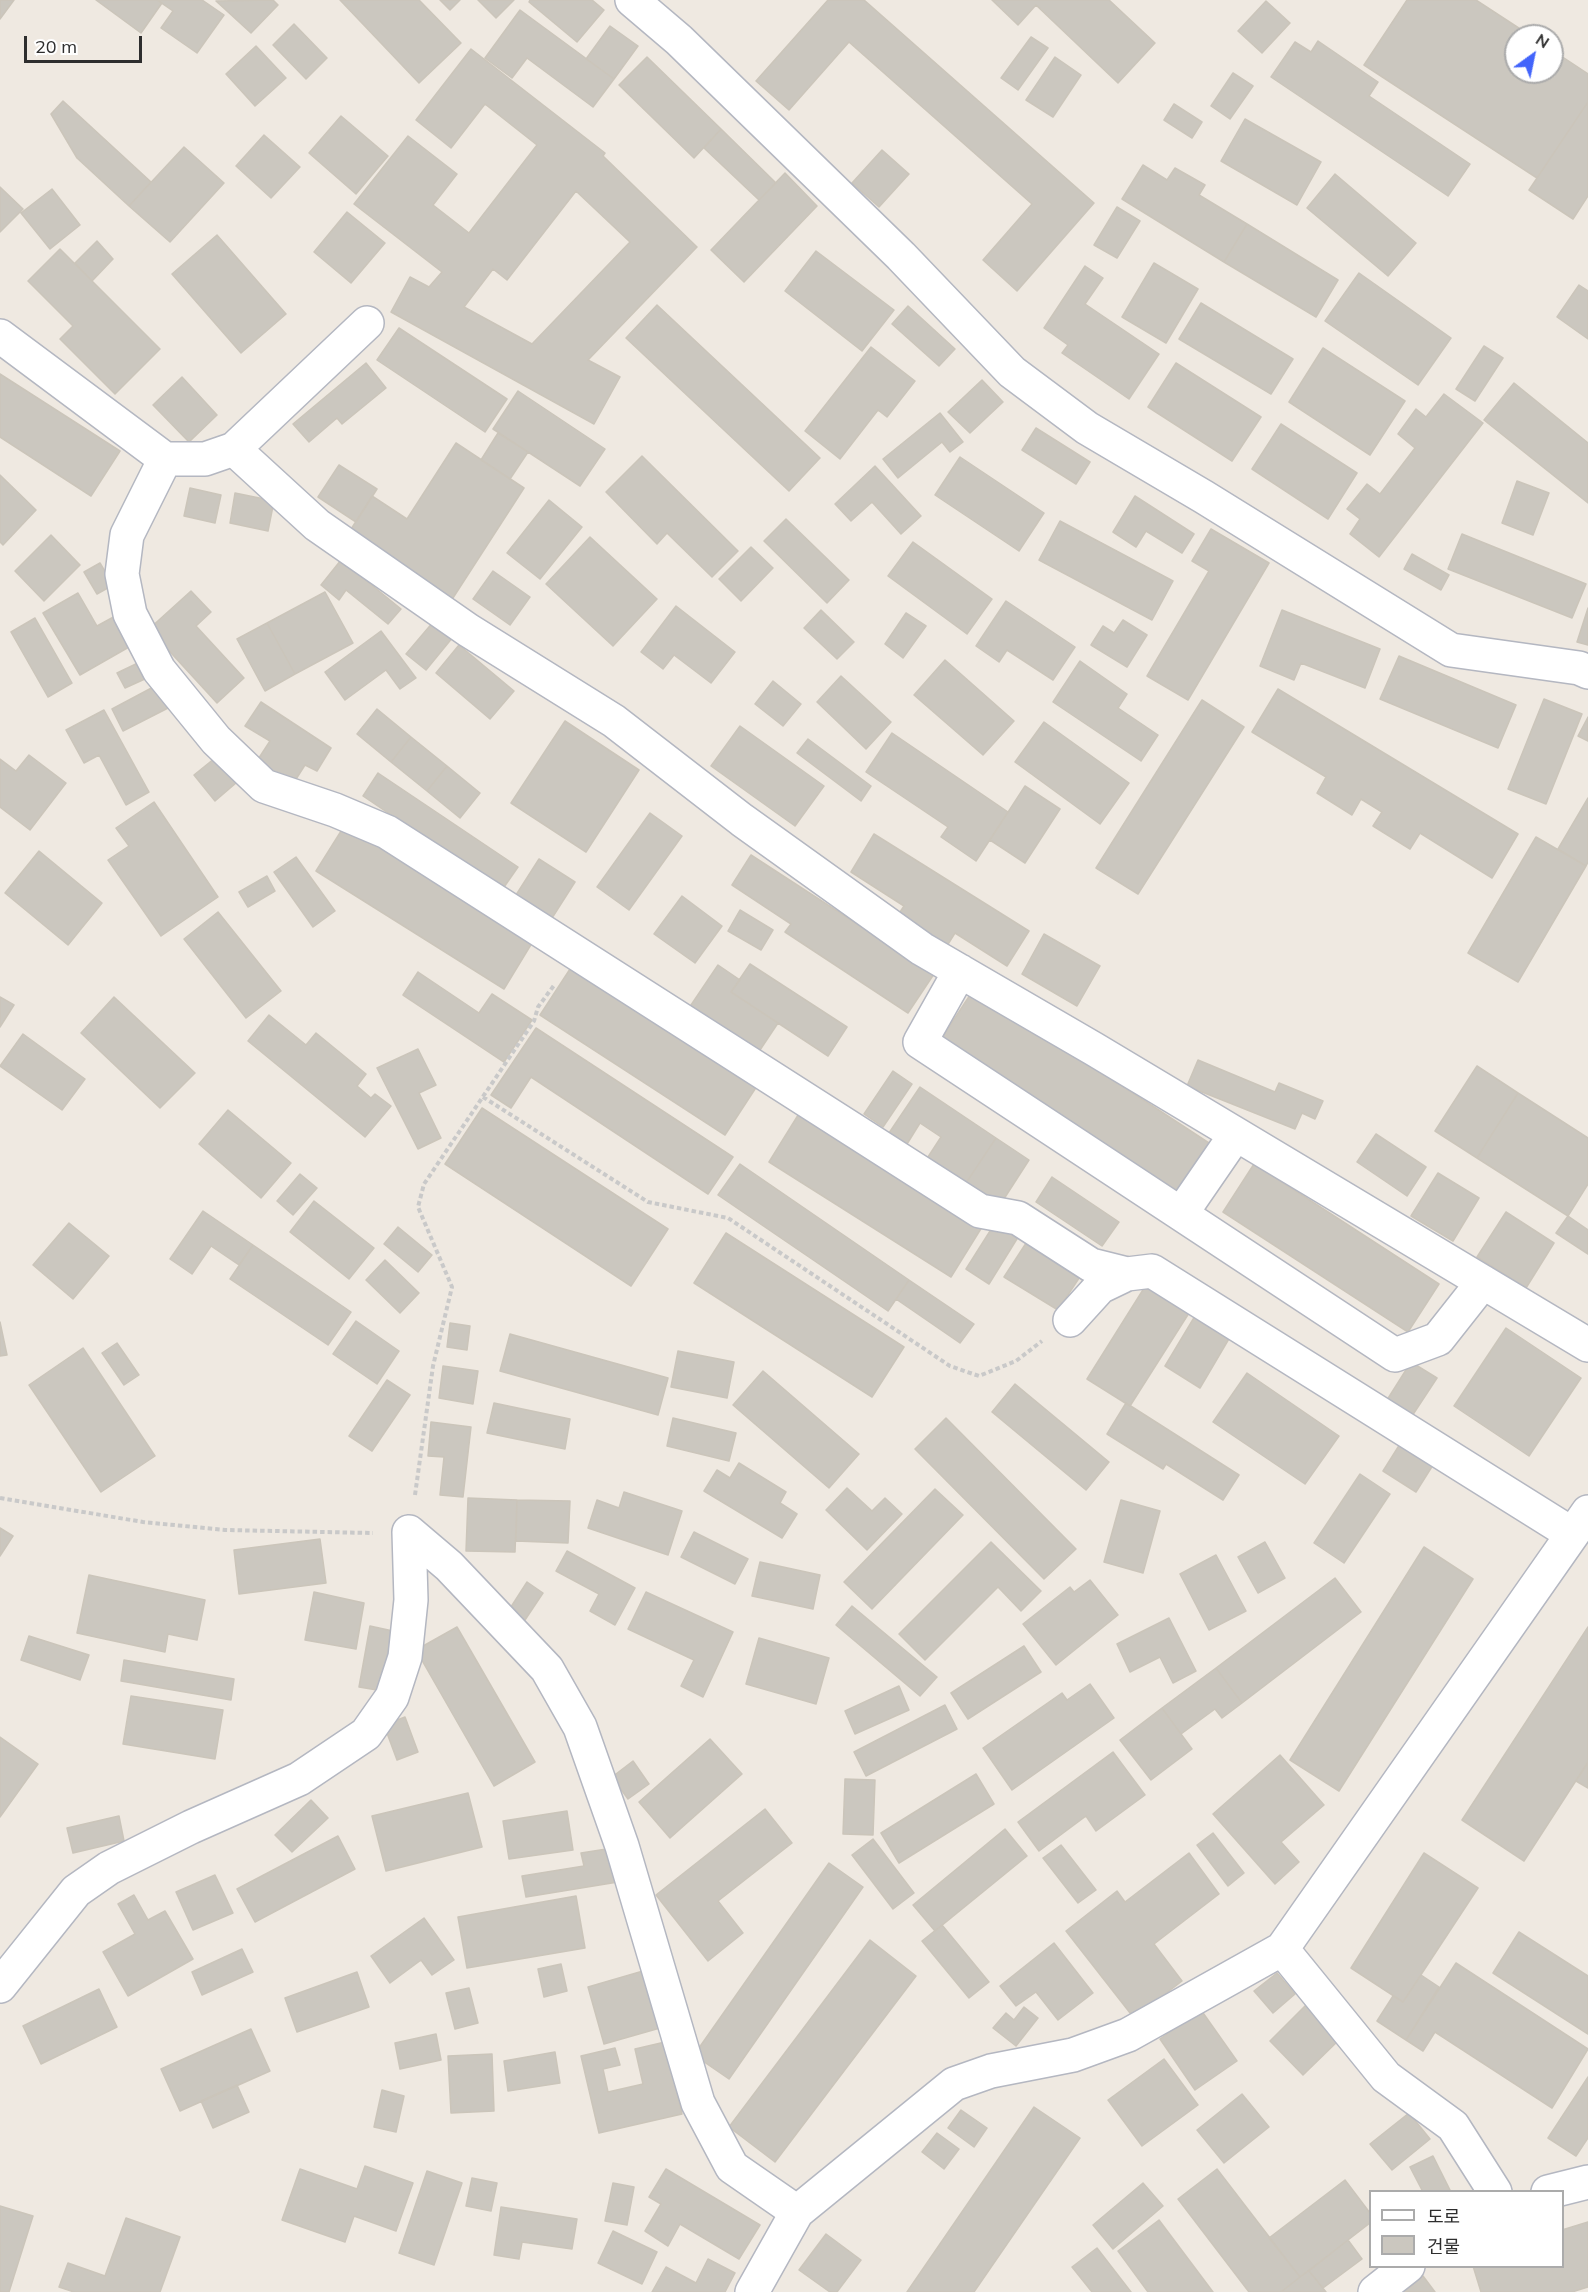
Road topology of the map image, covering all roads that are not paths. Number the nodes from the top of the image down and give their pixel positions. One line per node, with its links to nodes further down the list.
1 (632, 0): 6 (street)
2 (368, 323): 4 (street)
3 (0, 336): 5 (street)
4 (234, 449): 5 (street); 7 (street)
5 (165, 459): 10 (street)
6 (1588, 672)
7 (960, 971): 8 (street); 9 (street)
8 (1236, 1134): 9 (street); 11 (street)
9 (1181, 1214): 11 (street)
10 (1127, 1274): 12 (street); 14 (street)
11 (1483, 1282): 13 (street)
12 (1070, 1320)
13 (1588, 1345)
14 (1580, 1523): 15 (street)
15 (1281, 1949): 18 (street); 20 (street)
16 (0, 1986): 20 (street)
17 (1588, 2182): 19 (street)
18 (1494, 2190)
19 (1556, 2190)
20 (797, 2212): 22 (street)
21 (1405, 2268): 23 (street)
22 (752, 2292)
23 (1375, 2292)

